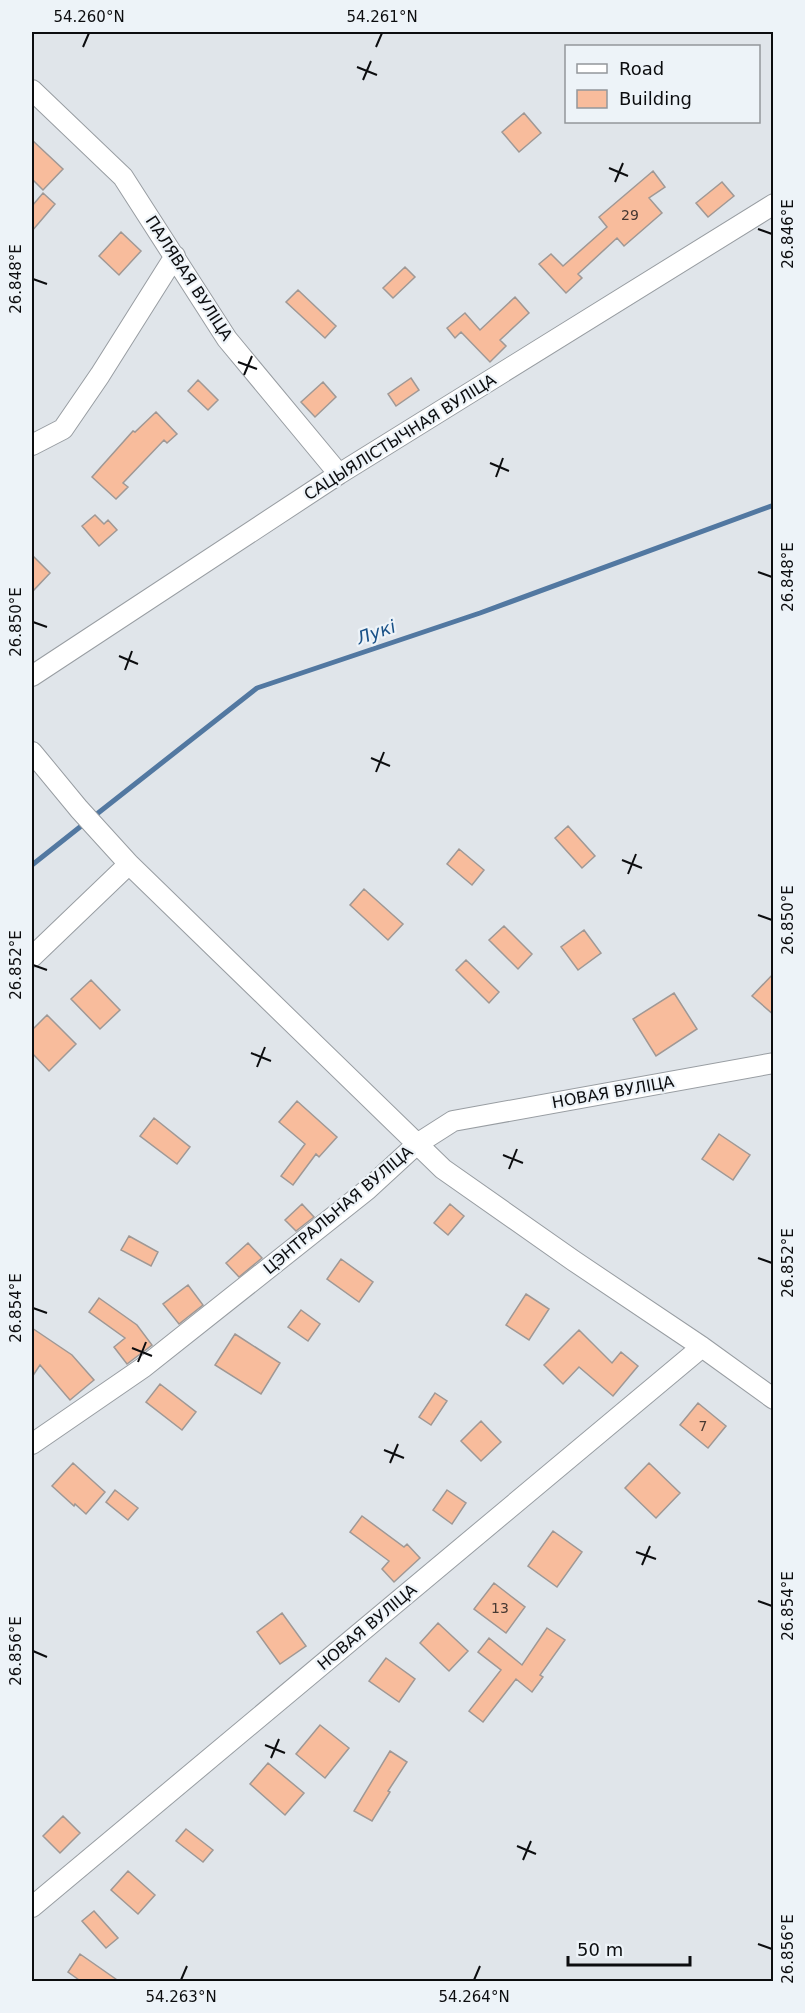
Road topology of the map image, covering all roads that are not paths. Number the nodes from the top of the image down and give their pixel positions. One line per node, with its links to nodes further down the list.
1 (32, 90): 3 (street, ПАЛЯВАЯ ВУЛІЦА)
2 (774, 204): 5 (street, САЦЫЯЛІСТЫЧНАЯ ВУЛІЦА)
3 (175, 256): 4 (street); 5 (street, ПАЛЯВАЯ ВУЛІЦА)
4 (32, 445)
5 (339, 474): 6 (street, САЦЫЯЛІСТЫЧНАЯ ВУЛІЦА)
6 (32, 676)
7 (32, 752): 8 (street, ЦЭНТРАЛЬНАЯ ВУЛІЦА)
8 (129, 864): 9 (street); 11 (street, ЦЭНТРАЛЬНАЯ ВУЛІЦА)
9 (32, 957)
10 (774, 1063): 11 (street, НОВАЯ ВУЛІЦА)
11 (417, 1144): 12 (street); 14 (street, ЦЭНТРАЛЬНАЯ ВУЛІЦА)
12 (702, 1347): 13 (street); 15 (street, НОВАЯ ВУЛІЦА)
13 (774, 1399)
14 (32, 1444)
15 (32, 1907)

